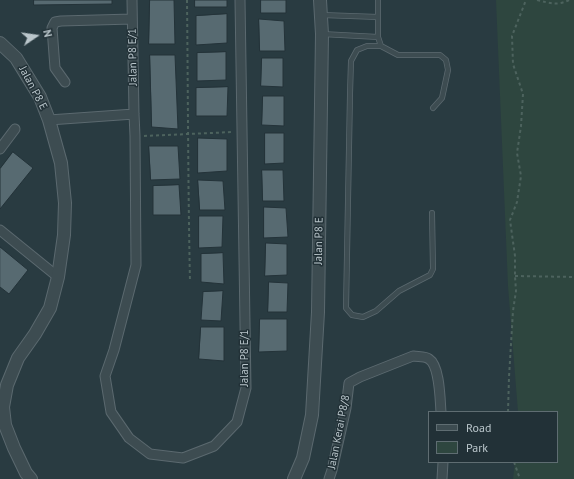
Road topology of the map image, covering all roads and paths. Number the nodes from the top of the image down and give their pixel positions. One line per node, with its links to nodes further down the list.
1 (132, 0): 11 (street, Jalan P8 E/1)
2 (187, 0): 22 (path)
3 (240, 0): 21 (street, Jalan P8 E/1)
4 (320, 0): 9 (street, Jalan P8 E)
5 (378, 0): 10 (lane)
6 (526, 0): 27 (path)
7 (537, 0): 8 (path)
8 (570, 0)
9 (321, 15): 10 (lane); 12 (street, Jalan P8 E)
10 (378, 17): 13 (lane)
11 (132, 19): 16 (street); 18 (street, Jalan P8 E/1)
12 (322, 34): 13 (lane); 36 (street, Jalan P8 E)
13 (378, 37): 15 (lane)
14 (0, 43): 19 (street, Jalan P8 E)
15 (380, 46): 17 (lane); 25 (lane)
16 (64, 82)
17 (433, 108)
18 (134, 114): 19 (street); 23 (street, Jalan P8 E/1)
19 (49, 120): 28 (street, Jalan P8 E)
20 (15, 129): 24 (street)
21 (242, 131): 22 (path); 23 (street, Jalan P8 E/1)
22 (188, 134): 23 (path); 30 (path)
23 (135, 136)
24 (0, 149)
25 (432, 213)
26 (0, 230): 28 (street)
27 (515, 276): 29 (path); 32 (path)
28 (58, 277): 35 (street, Jalan P8 E)
29 (574, 277)
30 (190, 282)
31 (441, 411): 37 (street, Jalan Kerai P8/8)
32 (508, 411)
33 (443, 463): 38 (street)
34 (514, 463): 39 (path)
35 (31, 479)
36 (294, 479)
37 (329, 479)
38 (442, 479)
39 (520, 479)

